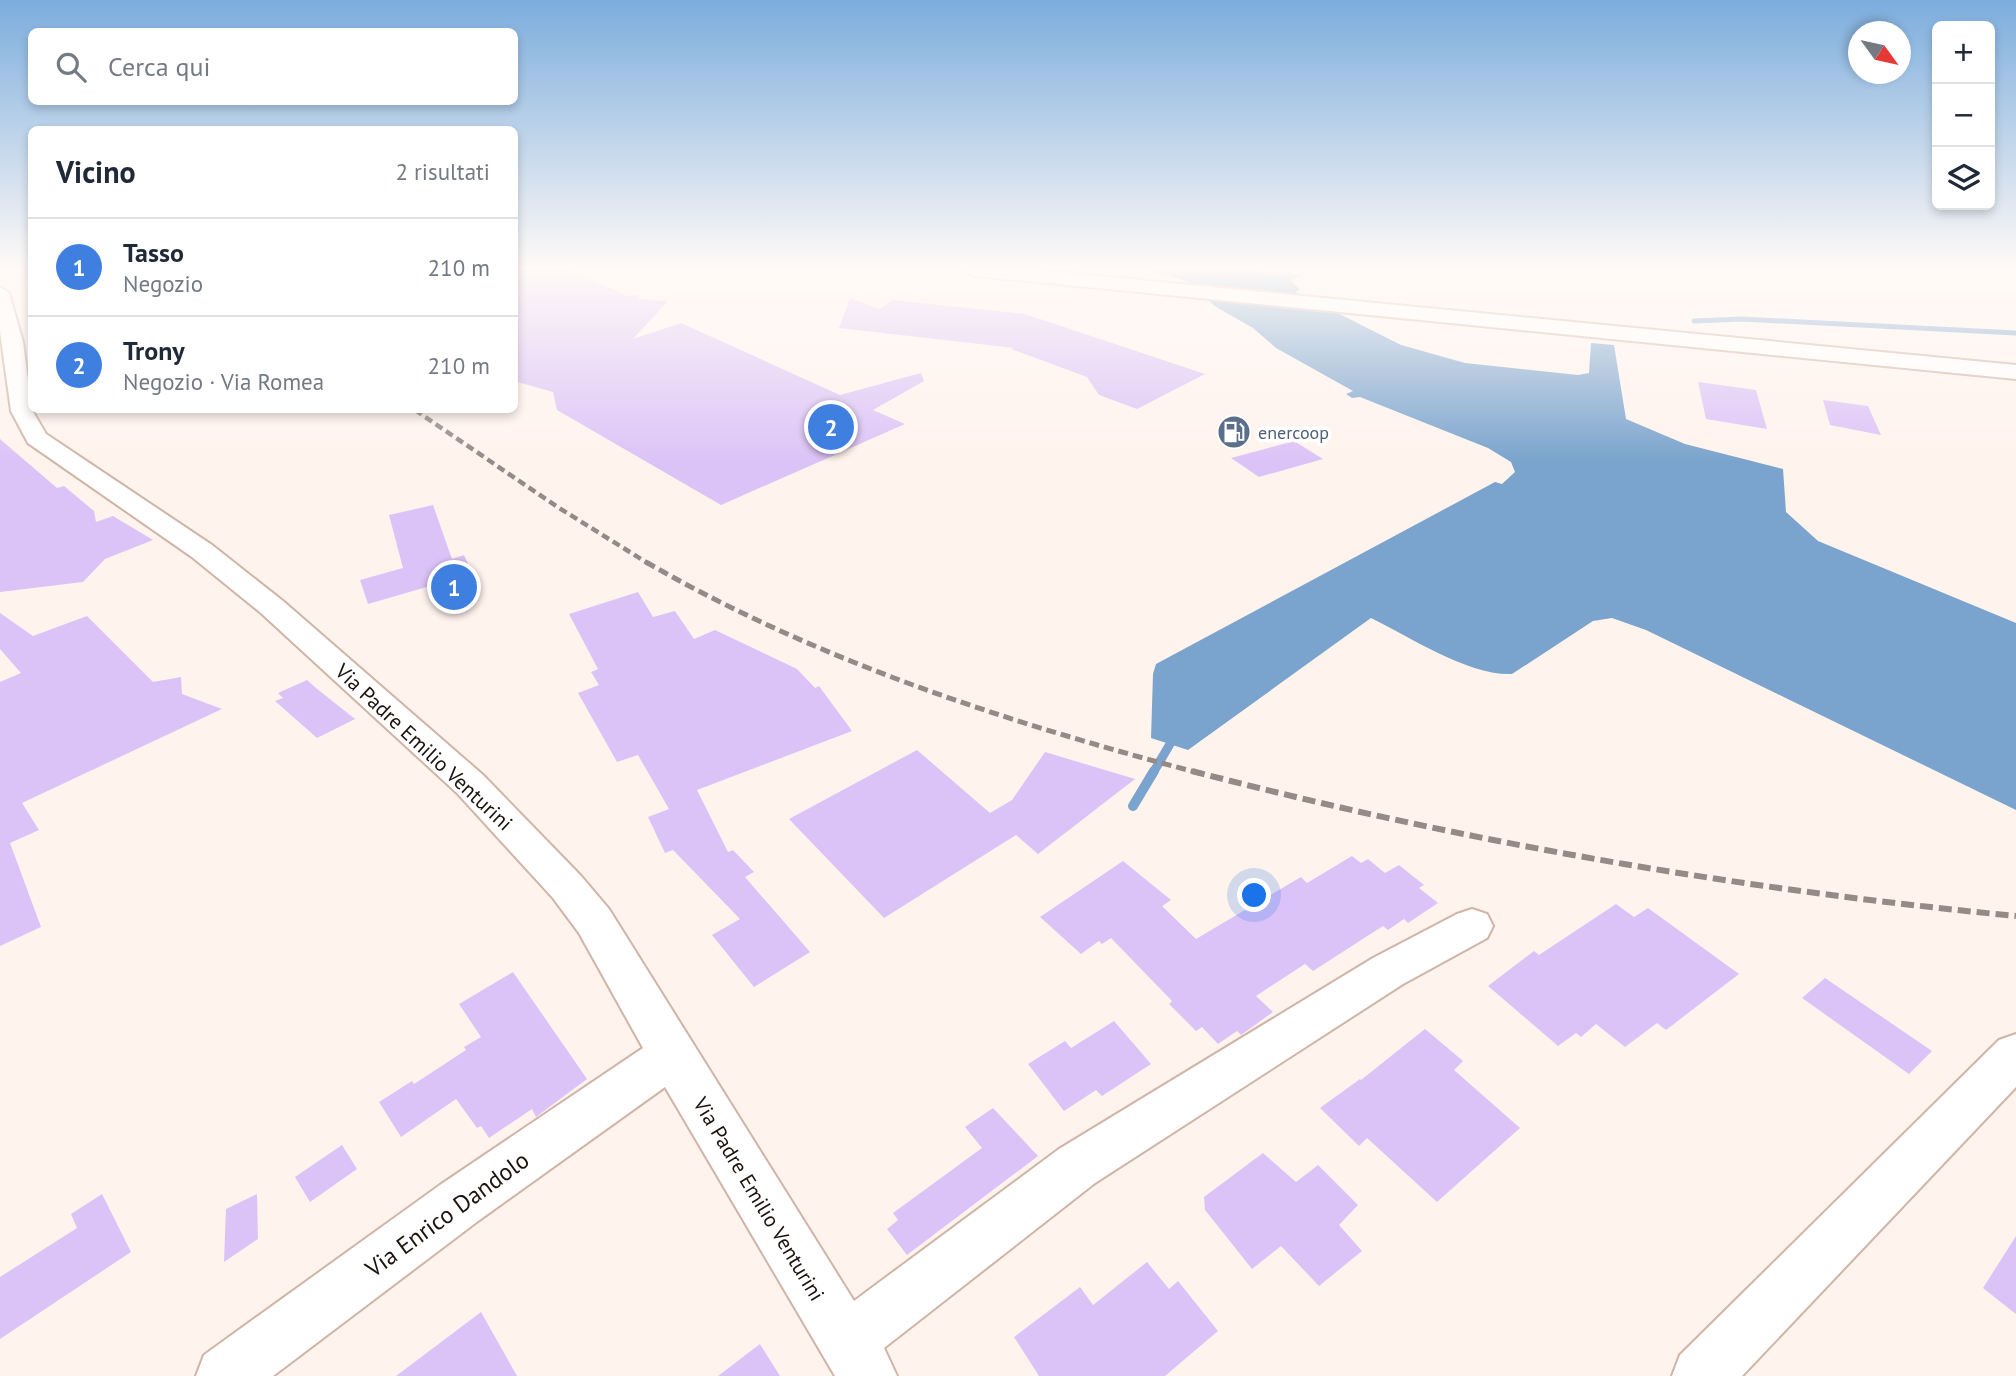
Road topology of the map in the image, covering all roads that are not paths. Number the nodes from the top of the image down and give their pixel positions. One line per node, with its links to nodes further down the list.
1 (1632, 334): 3 (main road)
2 (6, 343): 4 (street, Via Padre Emilio Venturini)
3 (2016, 372)
4 (10, 397): 6 (street, Via Padre Emilio Venturini)
5 (1472, 926): 8 (street)
6 (671, 1055): 8 (street, Via Padre Emilio Venturini); 9 (street, Via Enrico Dandolo)
7 (2016, 1055): 10 (street)
8 (857, 1359)
9 (225, 1376)
10 (1701, 1376)

